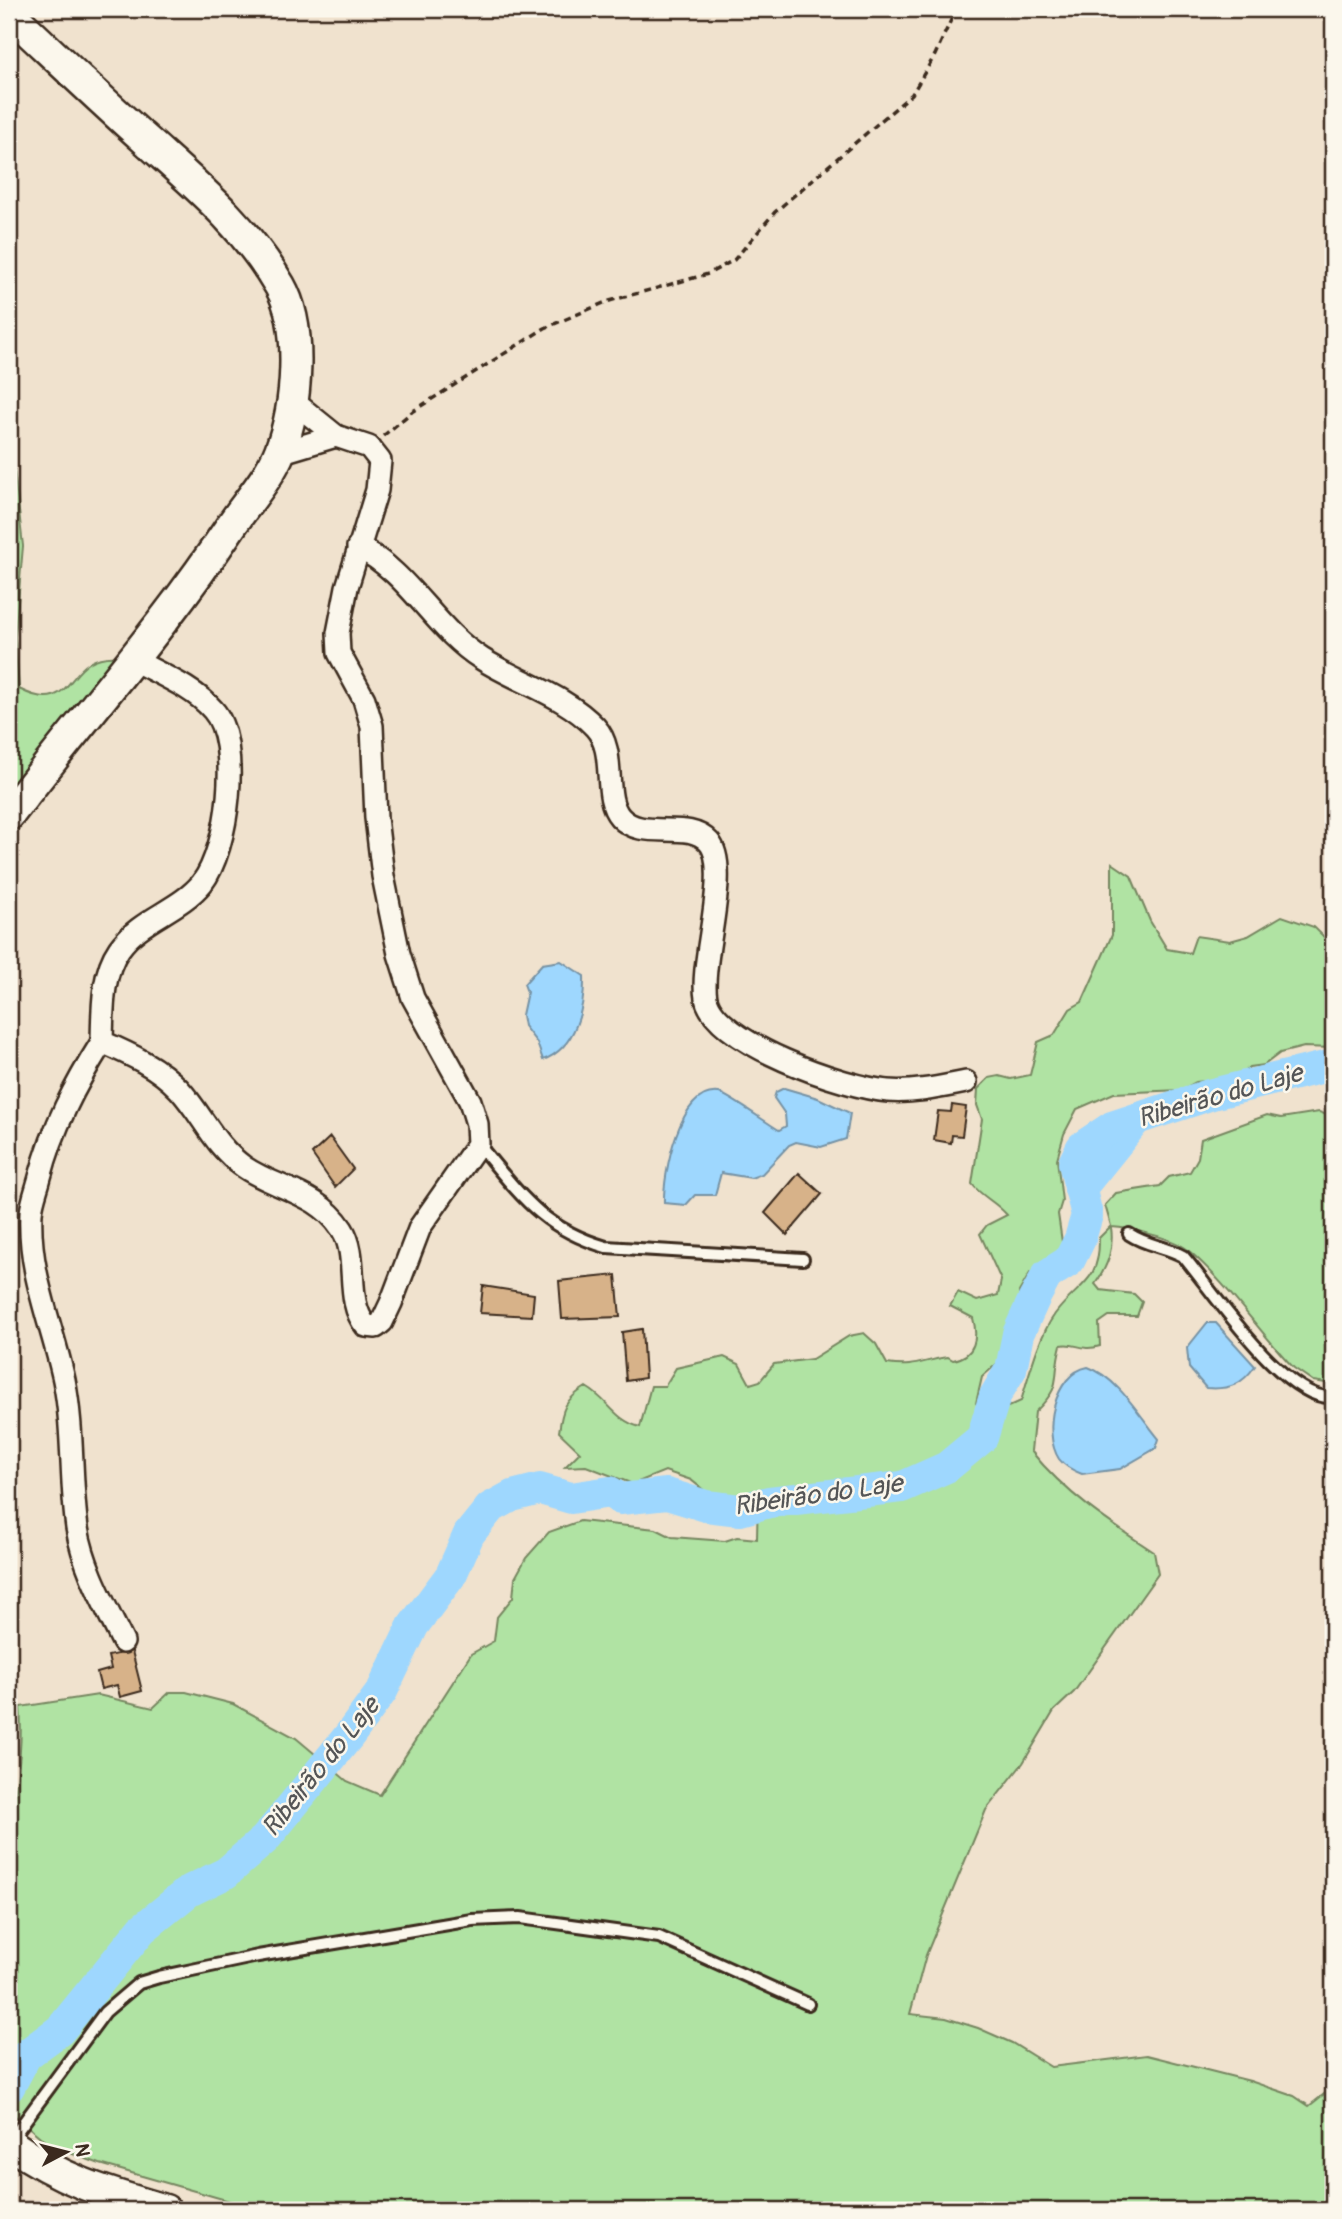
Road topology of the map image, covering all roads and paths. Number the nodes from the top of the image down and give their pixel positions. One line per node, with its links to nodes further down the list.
1 (956, 9): 5 (path)
2 (9, 13): 3 (main road)
3 (294, 402): 4 (street); 6 (main road)
4 (336, 436): 5 (street); 6 (street)
5 (369, 447): 7 (street)
6 (279, 453): 8 (main road)
7 (358, 547): 11 (street); 12 (street)
8 (132, 659): 9 (main road); 10 (street)
9 (9, 815)
10 (102, 1042): 12 (street); 16 (street)
11 (966, 1082)
12 (478, 1144): 14 (lane)
13 (1129, 1234): 15 (lane)
14 (803, 1259)
15 (1333, 1396)
16 (123, 1642)
17 (808, 2004): 18 (lane)
18 (9, 2143): 19 (main road)
19 (165, 2210)

